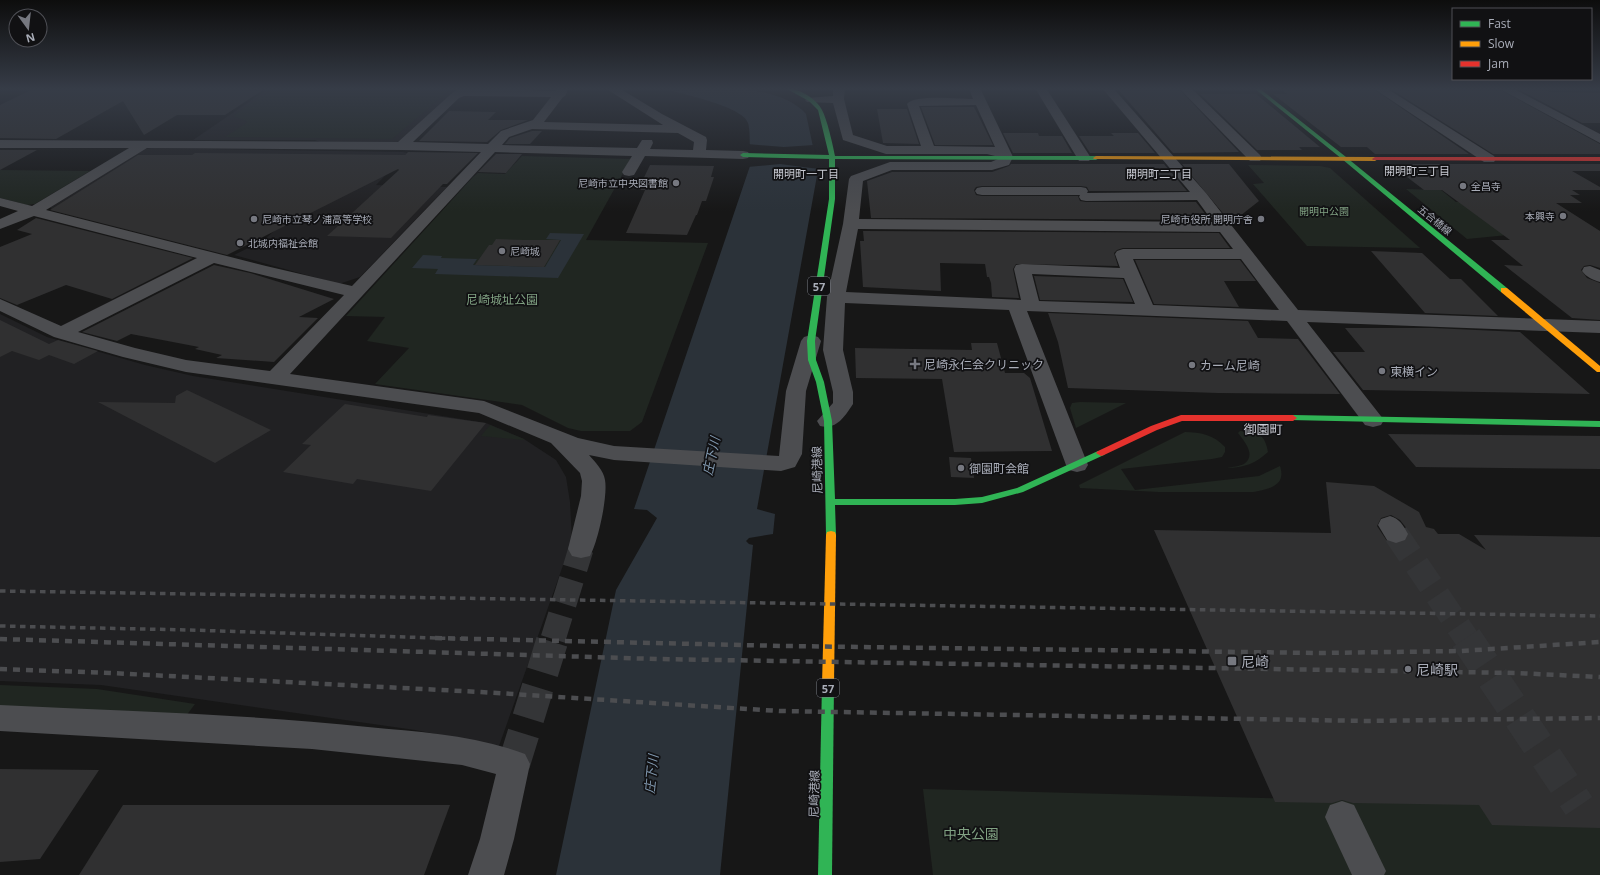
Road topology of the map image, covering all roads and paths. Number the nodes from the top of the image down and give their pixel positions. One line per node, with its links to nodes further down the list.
1 (656, 128): 24 (street)
2 (420, 129): 20 (street)
3 (521, 129): 21 (street)
4 (579, 129): 23 (street)
5 (676, 129): 6 (street)
6 (680, 129): 25 (street)
7 (825, 129): 28 (street, 尼崎港線 / 57)
8 (845, 129): 22 (street)
9 (922, 129): 22 (street)
10 (992, 129): 27 (street)
11 (1066, 129): 29 (street)
12 (1142, 129): 30 (street)
13 (1225, 129): 31 (street)
14 (1307, 129): 32 (street, 五合橋線)
15 (1442, 129): 33 (street)
16 (1582, 129): 17 (street)
17 (1600, 138)
18 (0, 144): 19 (street)
19 (145, 144): 20 (street); 40 (street)
20 (402, 146): 21 (street)
21 (491, 149): 23 (street); 48 (street)
22 (929, 150): 27 (street)
23 (563, 151): 24 (street)
24 (640, 153): 25 (street); 36 (street)
25 (699, 154): 26 (street)
26 (744, 155): 28 (street)
27 (1005, 156): 28 (street); 29 (street); 35 (street)
28 (832, 158): 57 (street, 尼崎港線 / 57)
29 (1084, 158): 30 (street)
30 (1167, 158): 31 (street); 38 (street)
31 (1255, 158): 32 (street)
32 (1344, 158): 33 (street); 54 (street, 五合橋線)
33 (1489, 159): 34 (street)
34 (1600, 159)
35 (972, 166): 37 (street); 43 (street)
36 (629, 172)
37 (982, 191): 38 (street); 41 (street)
38 (1200, 196): 44 (street)
39 (0, 202): 40 (street)
40 (35, 210): 42 (street); 46 (street)
41 (991, 214): 43 (street); 44 (street)
42 (0, 224)
43 (851, 224): 49 (street)
44 (1225, 227): 45 (street)
45 (1247, 254): 47 (street); 53 (street)
46 (213, 257): 48 (street); 56 (street)
47 (1131, 273): 51 (street); 52 (street)
48 (355, 292): 59 (street)
49 (836, 297): 51 (street); 61 (street)
50 (0, 304): 56 (street)
51 (1024, 306): 52 (street); 64 (street)
52 (1146, 310): 53 (street)
53 (1293, 315): 54 (street); 60 (street)
54 (1546, 325): 55 (street); 58 (street, 五合橋線)
55 (1600, 327)
56 (61, 333): 59 (street)
57 (811, 341): 61 (street, 尼崎港線 / 57); 63 (street)
58 (1600, 370)
59 (274, 379): 63 (street)
60 (1374, 420): 62 (street); 64 (street)
61 (828, 421): 65 (street, 尼崎港線 / 57)
62 (1600, 424)
63 (541, 430): 66 (street)
64 (1076, 465): 65 (street)
65 (830, 502): 69 (street, 尼崎港線 / 57)
66 (581, 549)
67 (0, 718): 68 (street)
68 (486, 875)
69 (825, 875)

